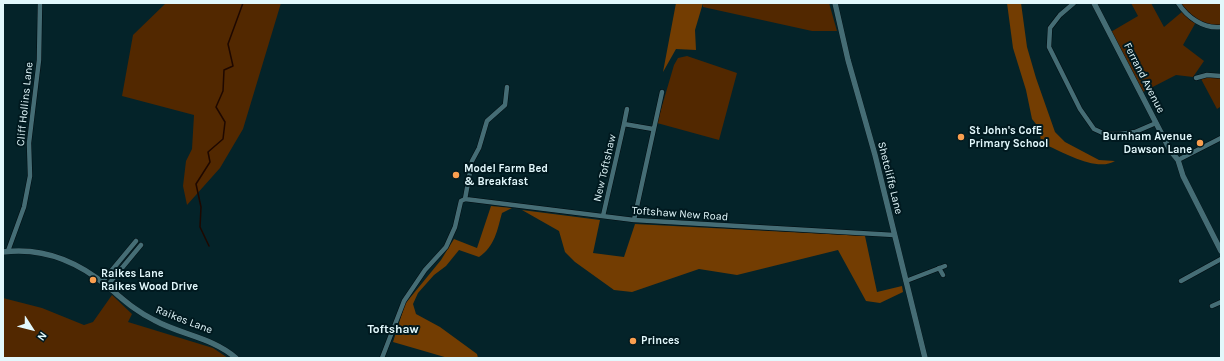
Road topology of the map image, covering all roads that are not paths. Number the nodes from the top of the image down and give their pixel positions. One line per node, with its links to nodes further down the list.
1 (40, 3): 25 (street, Cliff Hollins Lane)
2 (835, 3): 20 (street, Shetcliffe Lane)
3 (1074, 3): 12 (street)
4 (1094, 3): 12 (street, Ferrand Avenue)
5 (1178, 3): 6 (street)
6 (1221, 27)
7 (1221, 76): 8 (street)
8 (1196, 78)
9 (507, 87): 17 (street)
10 (662, 92): 14 (street)
11 (627, 109): 13 (street, New Toftshaw)
12 (1156, 123): 16 (street, Ferrand Avenue)
13 (624, 124): 14 (street, New Toftshaw); 18 (street, New Toftshaw)
14 (653, 130): 19 (street)
15 (1221, 138): 16 (street)
16 (1178, 160): 22 (street, Ferrand Avenue)
17 (465, 199): 18 (street, Toftshaw New Road); 35 (street)
18 (603, 216): 19 (street, Toftshaw New Road)
19 (634, 220): 20 (street, Toftshaw New Road)
20 (894, 235): 28 (street, Shetcliffe Lane)
21 (136, 241): 30 (street)
22 (1219, 242): 24 (street, Ferrand Avenue)
23 (141, 245): 31 (street)
24 (1221, 251)
25 (5, 252): 30 (street, Raikes Lane)
26 (1221, 259): 29 (street)
27 (943, 275): 28 (street)
28 (906, 281): 36 (street, Shetcliffe Lane)
29 (1181, 281)
30 (102, 282): 31 (street, Raikes Lane)
31 (107, 286): 34 (street, Raikes Lane)
32 (1221, 302): 33 (street)
33 (1212, 306)
34 (236, 358)
35 (382, 358)
36 (925, 358)

